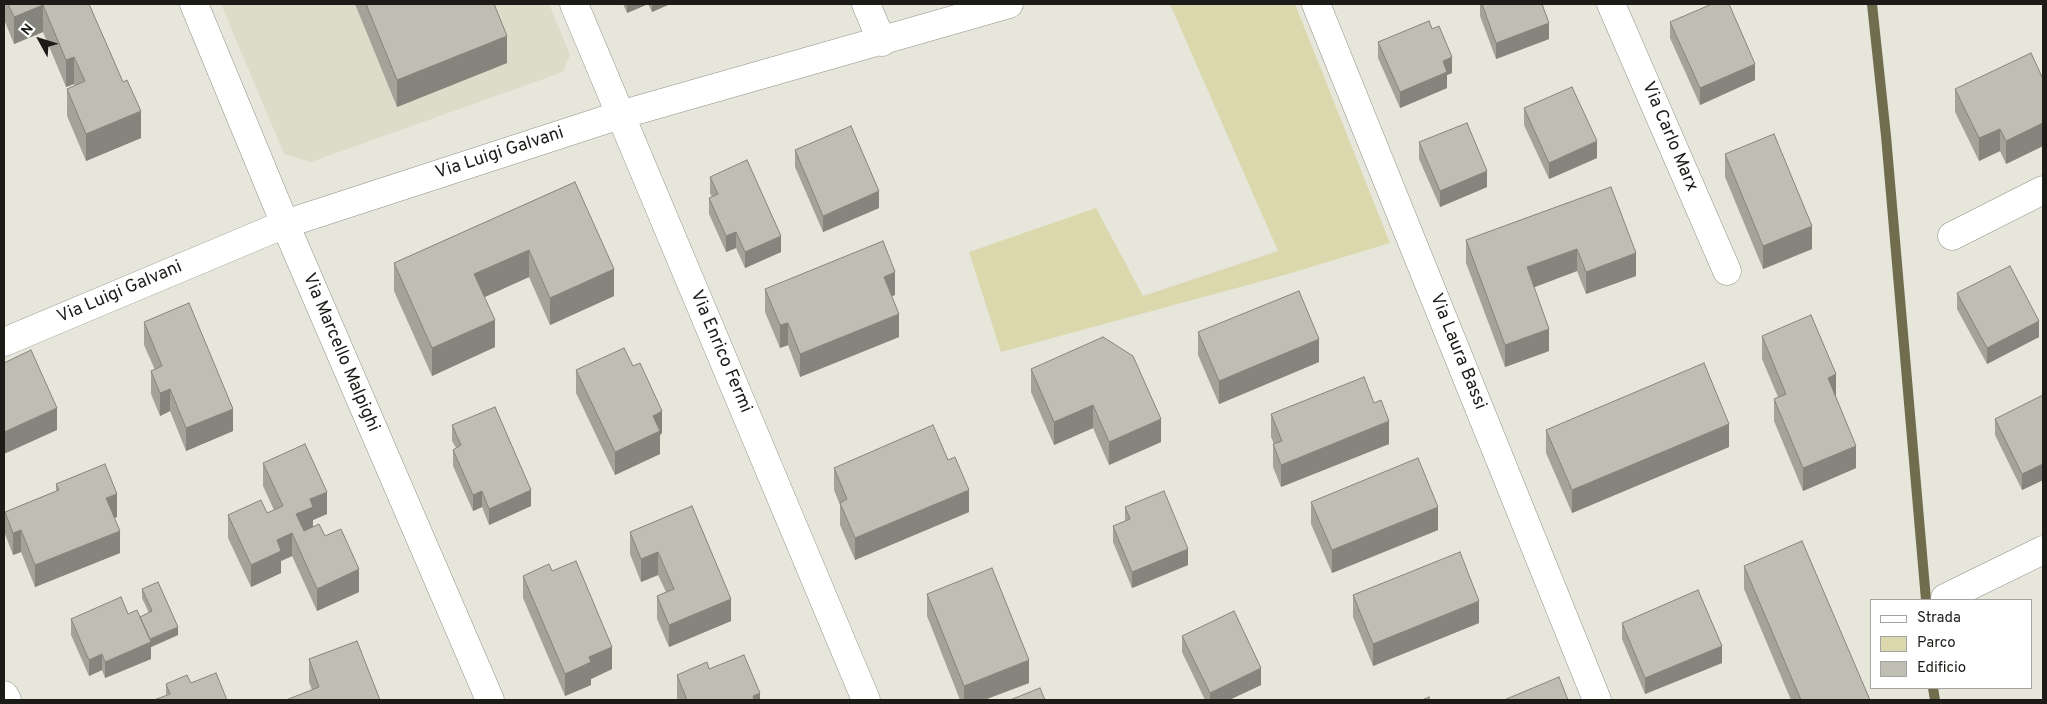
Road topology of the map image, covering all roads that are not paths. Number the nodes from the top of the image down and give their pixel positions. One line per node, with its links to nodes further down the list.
1 (194, 4): 10 (street, Via Marcello Malpighi)
2 (574, 4): 8 (street, Via Enrico Fermi)
3 (866, 4): 7 (street)
4 (1009, 4): 7 (street, Via Luigi Galvani)
5 (1316, 4): 20 (street, Via Laura Bassi)
6 (1611, 4): 12 (street, Via Carlo Marx)
7 (882, 42): 8 (street, Via Luigi Galvani)
8 (620, 115): 10 (street, Via Luigi Galvani); 19 (street, Via Enrico Fermi)
9 (2043, 190): 11 (street)
10 (285, 224): 13 (street, Via Luigi Galvani); 18 (street, Via Marcello Malpighi)
11 (1952, 236)
12 (1727, 270)
13 (4, 342)
14 (2043, 550): 15 (street)
15 (1946, 598)
16 (4, 695): 17 (street)
17 (7, 700)
18 (490, 700)
19 (866, 700)
20 (1597, 700)

